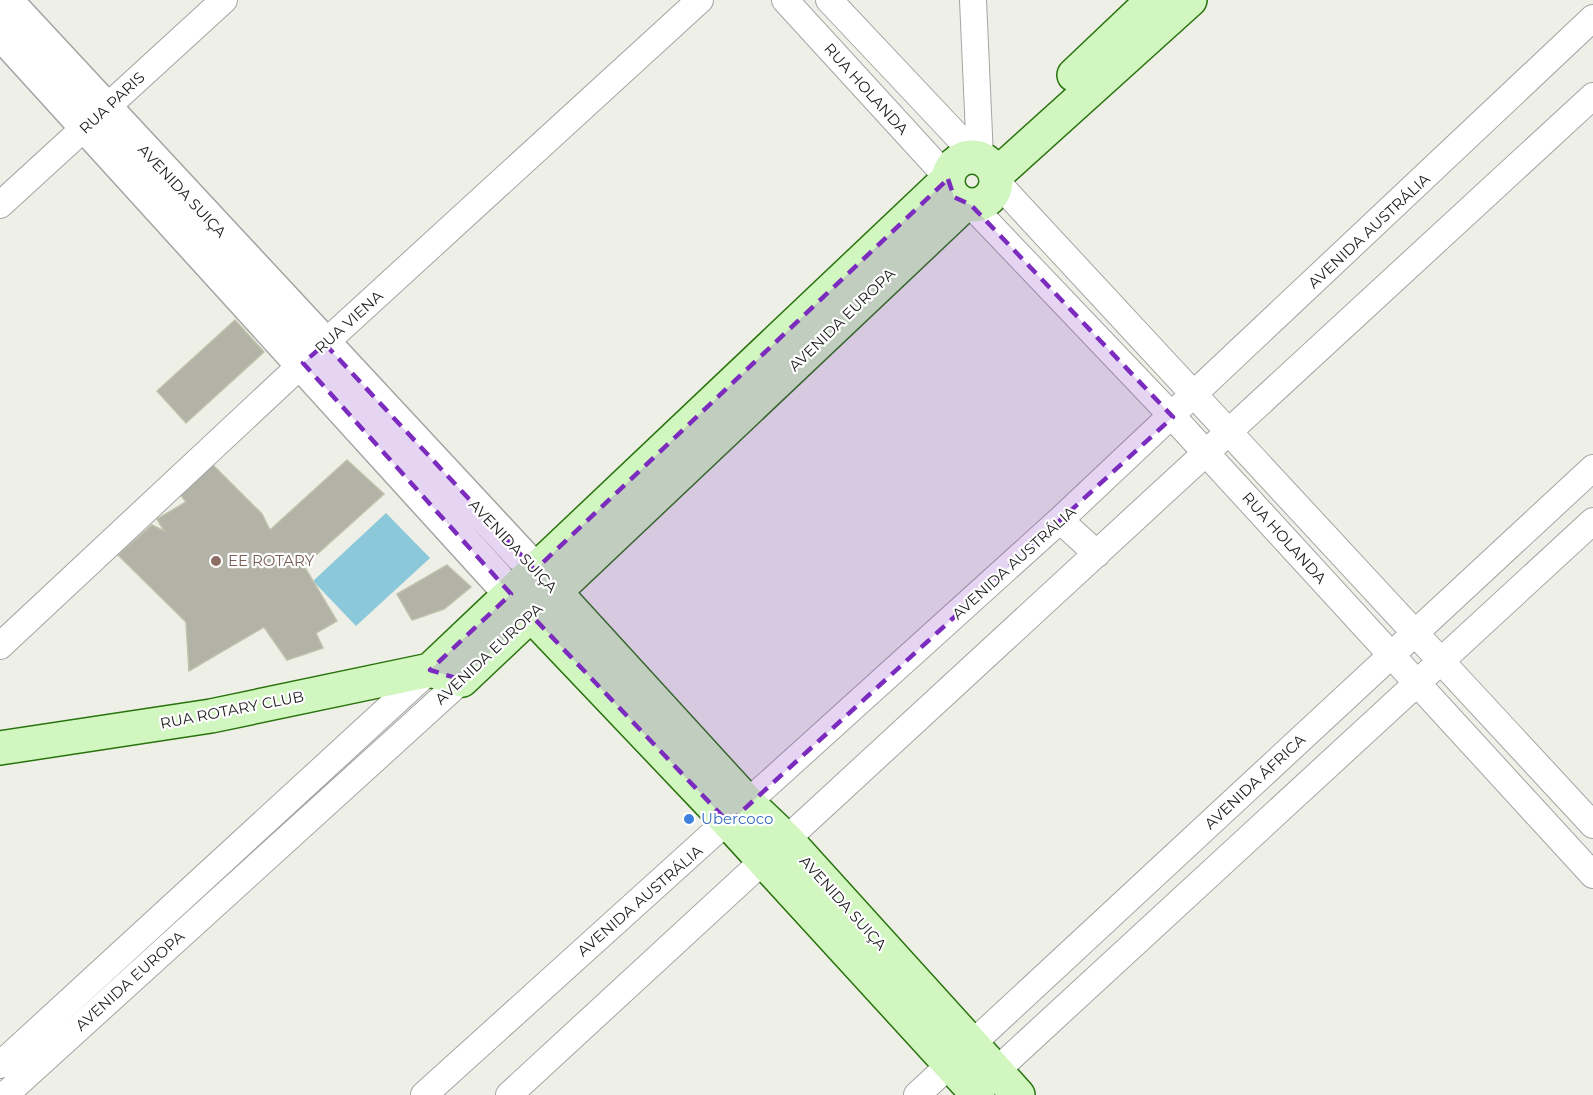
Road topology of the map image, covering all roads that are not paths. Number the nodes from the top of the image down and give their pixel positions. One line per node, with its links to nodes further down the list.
1 (5, 0): 12 (street, AVENIDA SUIÇA)
2 (224, 0): 12 (street, RUA PARIS)
3 (700, 0): 16 (street, RUA VIENA)
4 (785, 0): 14 (street, RUA HOLANDA)
5 (829, 0): 13 (street, RUA HOLANDA)
6 (973, 0): 13 (street)
7 (1153, 0): 13 (main road)
8 (1190, 0): 13 (main road)
9 (1593, 18): 17 (street, AVENIDA AUSTRÁLIA)
10 (0, 32): 12 (street, AVENIDA SUIÇA)
11 (1593, 96): 19 (street)
12 (96, 118): 15 (street, RUA PARIS); 16 (street, AVENIDA SUIÇA)
13 (987, 166): 14 (main road); 14 (main road); 17 (street, RUA HOLANDA)
14 (958, 191): 18 (street, RUA HOLANDA); 25 (main road, AVENIDA EUROPA)
15 (0, 205)
16 (314, 353): 25 (street, AVENIDA SUIÇA); 26 (street, AVENIDA SUIÇA); 28 (street, RUA VIENA)
17 (1194, 397): 18 (street, AVENIDA AUSTRÁLIA); 19 (street, RUA HOLANDA)
18 (1173, 417): 20 (street, RUA HOLANDA); 22 (street, AVENIDA AUSTRÁLIA)
19 (1228, 433): 20 (street); 27 (street, RUA HOLANDA)
20 (1206, 453): 24 (street); 29 (street, RUA HOLANDA)
21 (1593, 468): 27 (street, AVENIDA ÁFRICA)
22 (1060, 520): 24 (street); 35 (street, AVENIDA AUSTRÁLIA)
23 (1593, 521): 30 (street)
24 (1097, 554): 37 (street)
25 (546, 581): 26 (main road, AVENIDA EUROPA); 35 (main road, AVENIDA SUIÇA)
26 (520, 604): 31 (main road, AVENIDA EUROPA); 32 (main road, AVENIDA EUROPA); 35 (main road, AVENIDA SUIÇA)
27 (1414, 633): 29 (street, AVENIDA ÁFRICA); 30 (street, RUA HOLANDA)
28 (0, 646)
29 (1391, 656): 33 (street, RUA HOLANDA); 39 (street, AVENIDA ÁFRICA)
30 (1441, 660): 33 (street); 36 (street, RUA HOLANDA)
31 (430, 670): 32 (main road, RUA ROTARY CLUB); 34 (main road, RUA ROTARY CLUB); 42 (street, AVENIDA EUROPA)
32 (462, 680): 44 (street, AVENIDA EUROPA)
33 (1417, 681): 38 (street, RUA HOLANDA); 40 (street)
34 (0, 748)
35 (739, 813): 37 (main road, AVENIDA SUIÇA); 45 (street, AVENIDA AUSTRÁLIA)
36 (1593, 825)
37 (775, 851): 41 (main road, AVENIDA SUIÇA); 46 (street)
38 (1593, 875)
39 (1104, 922): 40 (street); 41 (street, AVENIDA ÁFRICA)
40 (1131, 946): 43 (street)
41 (960, 1055): 43 (main road, AVENIDA SUIÇA); 47 (street, AVENIDA ÁFRICA)
42 (0, 1065)
43 (980, 1088): 48 (main road, AVENIDA SUIÇA)
44 (5, 1092)
45 (424, 1095)
46 (509, 1095)
47 (917, 1095)
48 (1018, 1095)

